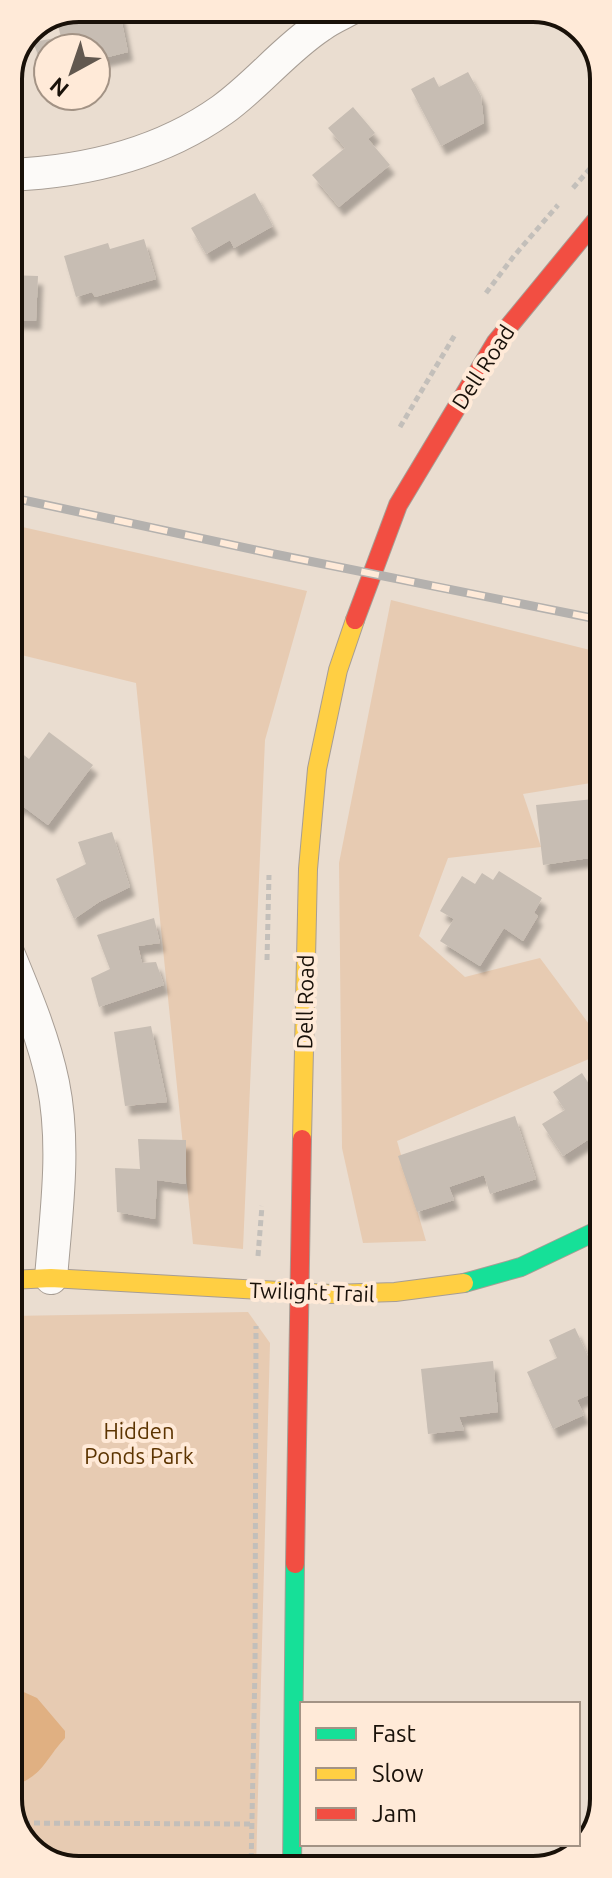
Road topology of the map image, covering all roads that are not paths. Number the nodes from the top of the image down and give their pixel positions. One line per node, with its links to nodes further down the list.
1 (326, 22): 2 (street)
2 (22, 174)
3 (590, 228): 8 (street, Dell Road)
4 (22, 988): 6 (street)
5 (590, 1234): 8 (street, Twilight Trail)
6 (51, 1278): 7 (street, Twilight Trail); 8 (street, Twilight Trail)
7 (22, 1279)
8 (299, 1294): 9 (street, Dell Road)
9 (292, 1856)

